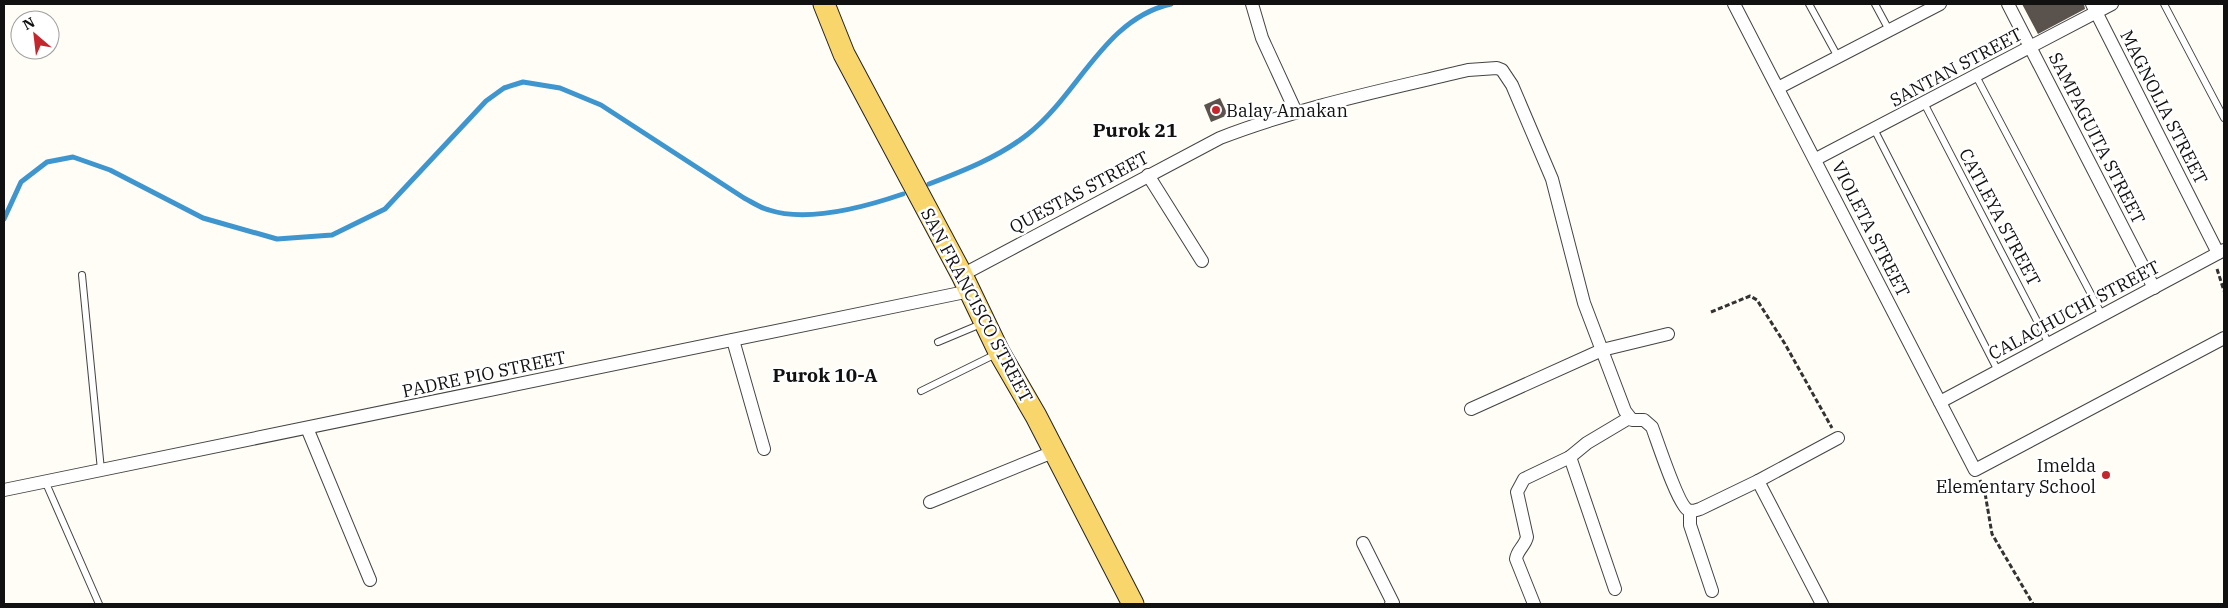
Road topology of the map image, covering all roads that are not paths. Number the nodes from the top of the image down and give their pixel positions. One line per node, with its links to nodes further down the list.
1 (824, 4): 25 (main road, SAN FRANCISCO STREET)
2 (1252, 4): 17 (street)
3 (1734, 4): 15 (street, VIOLETA STREET)
4 (1809, 4): 13 (lane)
5 (1875, 4): 11 (lane)
6 (1938, 4): 11 (street)
7 (2008, 4): 12 (street, SAMPAGUITA STREET)
8 (2112, 4): 10 (street, SANTAN STREET)
9 (2164, 4): 18 (lane)
10 (2094, 8): 12 (street, SANTAN STREET); 22 (street, MAGNOLIA STREET)
11 (1889, 30): 13 (street)
12 (2031, 48): 14 (street, SANTAN STREET); 26 (street, SAMPAGUITA STREET)
13 (1838, 57): 15 (street)
14 (1976, 76): 16 (street, SANTAN STREET); 27 (lane)
15 (1778, 88): 20 (street, VIOLETA STREET)
16 (1924, 103): 19 (street, SANTAN STREET); 33 (lane, CATLEYA STREET)
17 (1296, 112): 21 (street, QUESTAS STREET); 34 (street, QUESTAS STREET)
18 (2224, 118)
19 (1874, 129): 20 (street, SANTAN STREET); 36 (lane)
20 (1816, 159): 38 (street, VIOLETA STREET)
21 (1148, 175): 23 (street); 25 (street, QUESTAS STREET)
22 (2221, 252): 26 (street, CALACHUCHI STREET)
23 (1202, 261)
24 (82, 275): 46 (lane)
25 (966, 283): 28 (main road, SAN FRANCISCO STREET); 31 (street, PADRE PIO STREET)
26 (2154, 288): 27 (street, CALACHUCHI STREET)
27 (2102, 315): 33 (street, CALACHUCHI STREET)
28 (986, 322): 32 (lane); 35 (main road, SAN FRANCISCO STREET)
29 (1668, 334): 34 (street)
30 (2224, 338): 38 (street, VIOLETA STREET)
31 (733, 340): 41 (street, PADRE PIO STREET); 43 (street)
32 (938, 342)
33 (2049, 344): 36 (street, CALACHUCHI STREET)
34 (1602, 350): 39 (street); 40 (street)
35 (999, 352): 37 (lane); 44 (main road, SAN FRANCISCO STREET)
36 (1998, 370): 38 (street, CALACHUCHI STREET)
37 (921, 391)
38 (1940, 402)
39 (1472, 410)
40 (1629, 418): 45 (street); 51 (street)
41 (306, 428): 46 (street, PADRE PIO STREET); 53 (street)
42 (1838, 438): 48 (street)
43 (764, 449)
44 (1053, 452): 50 (street); 57 (main road, SAN FRANCISCO STREET)
45 (1570, 457): 54 (street); 59 (street)
46 (101, 470): 47 (street, PADRE PIO STREET)
47 (46, 481): 49 (street, PADRE PIO STREET); 56 (lane)
48 (1758, 482): 51 (street); 60 (street)
49 (4, 490)
50 (930, 502)
51 (1690, 511): 55 (street)
52 (1363, 543): 58 (street)
53 (370, 580)
54 (1615, 590)
55 (1712, 590)
56 (99, 604)
57 (1133, 604)
58 (1391, 604)
59 (1534, 604)
60 (1822, 604)

